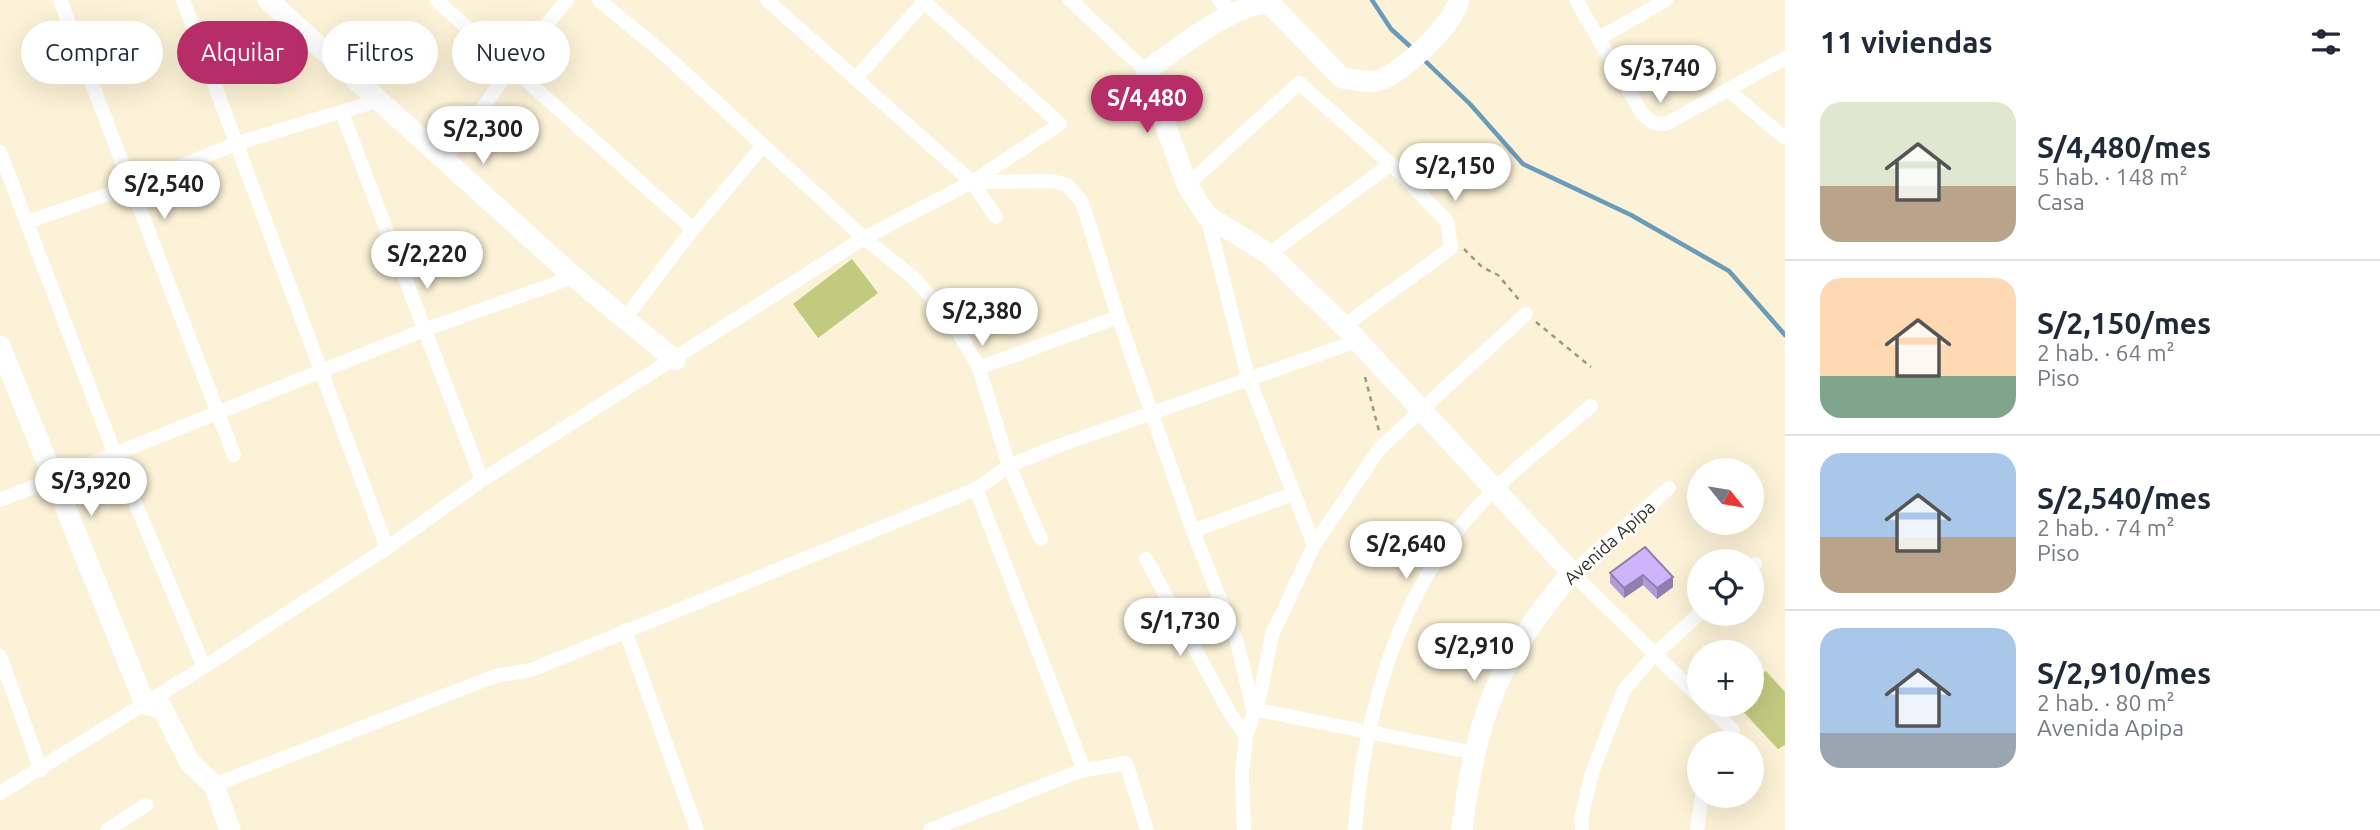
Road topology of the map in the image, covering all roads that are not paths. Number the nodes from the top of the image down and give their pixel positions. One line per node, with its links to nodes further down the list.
1 (60, 0): 33 (street)
2 (183, 0): 26 (street)
3 (268, 0): 23 (street)
4 (436, 0): 14 (street)
5 (567, 0): 15 (street)
6 (599, 0): 27 (street)
7 (767, 0): 19 (street)
8 (1070, 0): 18 (street)
9 (1459, 0): 13 (street)
10 (1576, 0): 16 (street)
11 (1666, 0): 16 (street)
12 (923, 1): 19 (street); 31 (street)
13 (1225, 5): 18 (street)
14 (460, 21)
15 (550, 21)
16 (1598, 38): 22 (street)
17 (1785, 58): 22 (street)
18 (1146, 71): 32 (street)
19 (855, 79): 31 (street)
20 (500, 84): 29 (street)
21 (531, 84): 37 (street)
22 (1728, 90): 25 (street)
23 (380, 100): 24 (street); 29 (street)
24 (342, 113): 26 (street); 44 (street)
25 (1785, 138)
26 (235, 144): 33 (street); 49 (street)
27 (762, 147): 37 (street); 38 (street)
28 (0, 152): 36 (street)
29 (445, 160): 40 (street)
30 (1391, 164): 32 (street); 39 (street); 45 (street)
31 (972, 181): 35 (street); 38 (street); 42 (street)
32 (1187, 185): 34 (street)
33 (132, 186): 36 (street); 54 (street)
34 (1207, 215): 39 (street); 50 (street)
35 (996, 217)
36 (27, 222): 55 (street)
37 (693, 229): 43 (street)
38 (864, 238): 47 (street); 48 (street)
39 (1269, 254): 45 (street)
40 (574, 277): 43 (street); 44 (street)
41 (1526, 314): 52 (street)
42 (1118, 317): 48 (street); 53 (street)
43 (625, 318): 47 (street)
44 (424, 330): 49 (street); 59 (street)
45 (1350, 334): 50 (street); 52 (street)
46 (0, 346): 58 (street)
47 (675, 360): 59 (street)
48 (979, 368): 57 (street)
49 (322, 372): 54 (street); 68 (street)
50 (1248, 377): 53 (street); 63 (street)
51 (1591, 406): 62 (street)
52 (1421, 409): 62 (street); 67 (street)
53 (1152, 411): 57 (street); 65 (street)
54 (218, 413): 55 (street); 56 (street)
55 (114, 452): 58 (street); 75 (street)
56 (234, 455)
57 (1009, 466): 61 (street); 66 (street)
58 (52, 480): 64 (street); 77 (street)
59 (482, 480): 68 (street)
60 (1669, 488): 70 (street, Avenida Apipa)
61 (976, 489): 72 (street); 85 (street)
62 (1495, 489): 70 (street); 81 (street)
63 (1292, 494): 65 (street); 67 (street)
64 (0, 500)
65 (1193, 531): 78 (street)
66 (1041, 539)
67 (1314, 545): 78 (street)
68 (387, 548): 75 (street)
69 (1146, 559): 82 (street)
70 (1572, 573): 73 (street); 83 (street, Avenida Apipa)
71 (1687, 625): 73 (street)
72 (625, 630): 86 (street); 92 (street)
73 (1655, 654): 76 (street); 98 (street)
74 (0, 656): 84 (street)
75 (204, 667): 77 (street)
76 (1687, 685)
77 (145, 704): 84 (street); 86 (street)
78 (1253, 709): 81 (street); 82 (street)
79 (1719, 717): 80 (street)
80 (1732, 731)
81 (1367, 732): 83 (street); 96 (street)
82 (1246, 736): 95 (street)
83 (1475, 753): 97 (street, Avenida Apipa)
84 (41, 770): 87 (street)
85 (1084, 770): 93 (street); 94 (street)
86 (214, 785): 91 (street)
87 (0, 793)
88 (146, 805): 90 (street)
89 (1700, 808): 99 (street)
90 (107, 830)
91 (230, 830)
92 (697, 830)
93 (930, 830)
94 (1147, 830)
95 (1244, 830)
96 (1355, 830)
97 (1462, 830)
98 (1582, 830)
99 (1697, 830)

